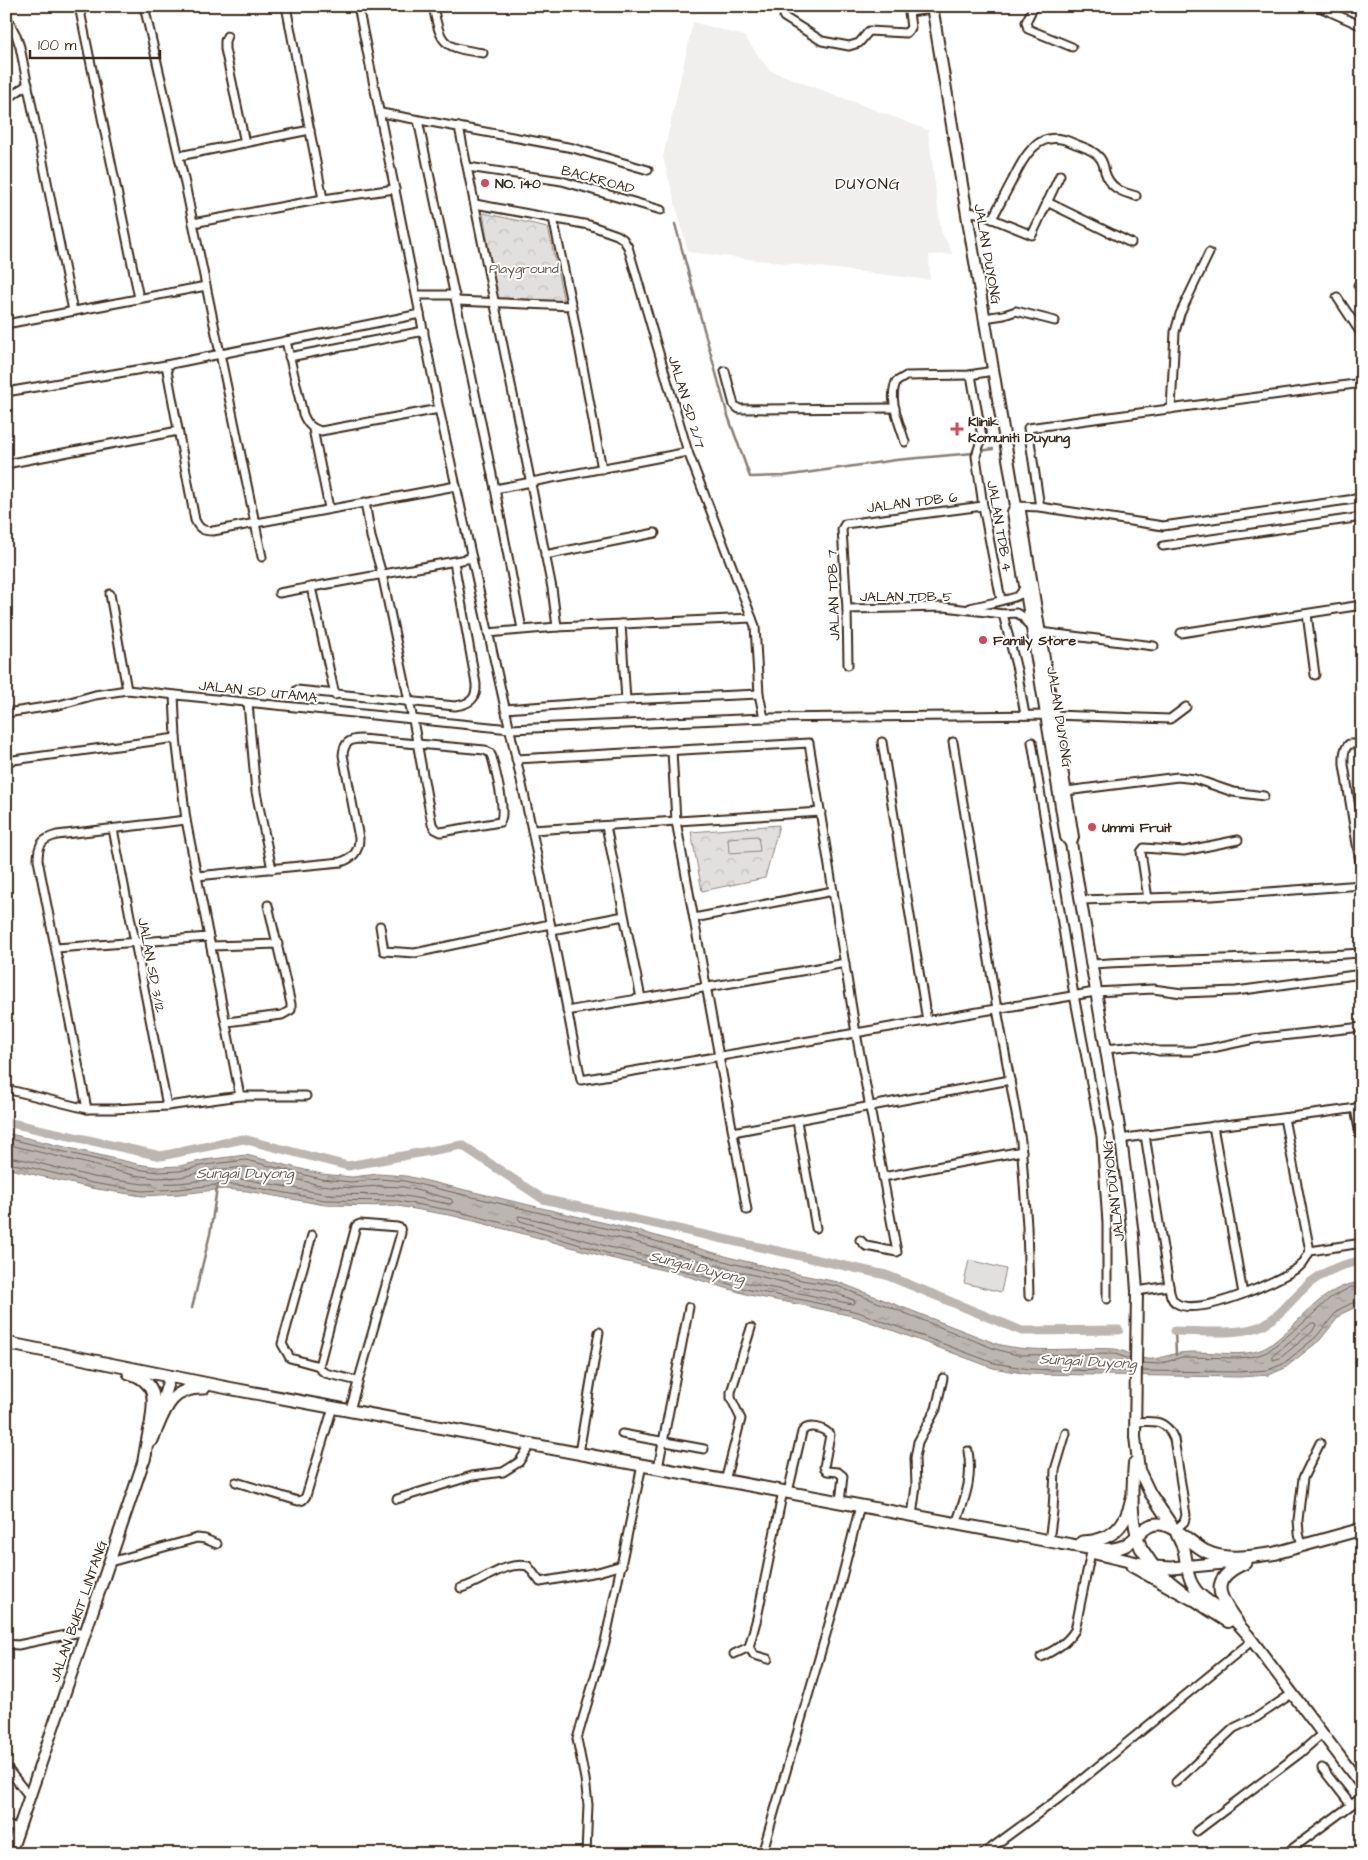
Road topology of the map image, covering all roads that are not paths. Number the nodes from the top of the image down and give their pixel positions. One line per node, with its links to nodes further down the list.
1 (79, 6): 42 (street)
2 (144, 6): 23 (street)
3 (286, 6): 21 (street)
4 (358, 6): 18 (street)
5 (433, 6): 15 (street)
6 (1034, 6): 14 (street)
7 (1317, 6): 12 (street)
8 (932, 7): 9 (street); 33 (main road, JALAN DUYONG)
9 (909, 9): 11 (street)
10 (6, 16): 16 (street)
11 (784, 18)
12 (1362, 26)
13 (228, 36): 22 (street)
14 (1072, 47)
15 (483, 53)
16 (28, 84): 17 (street); 46 (street)
17 (6, 100)
18 (381, 113): 19 (street); 27 (street)
19 (418, 120): 20 (street); 43 (street)
20 (459, 127): 24 (street); 25 (street)
21 (310, 130): 22 (street); 29 (street)
22 (245, 143): 23 (street)
23 (179, 156): 36 (street)
24 (468, 167): 31 (street); 32 (street, BACKROAD)
25 (648, 170)
26 (1060, 175): 30 (street)
27 (395, 189): 29 (street); 40 (street)
28 (1136, 196): 35 (street)
29 (323, 199): 36 (street)
30 (1047, 202): 35 (street); 37 (street)
31 (475, 204): 34 (street, JALAN SD 2/7); 44 (street)
32 (661, 210)
33 (966, 212): 35 (street); 48 (main road, JALAN DUYONG)
34 (552, 218): 45 (street); 68 (street, JALAN SD 2/7)
35 (992, 219)
36 (193, 223): 39 (street)
37 (1131, 243)
38 (1209, 253): 64 (street)
39 (206, 286): 42 (street); 54 (street)
40 (417, 295): 43 (street); 47 (street)
41 (1337, 297): 52 (street)
42 (139, 298): 46 (street)
43 (455, 298): 44 (street); 73 (street)
44 (494, 303): 45 (street); 71 (street)
45 (572, 306): 70 (street)
46 (73, 311): 49 (street)
47 (420, 314): 51 (street); 53 (street)
48 (984, 318): 50 (street); 57 (main road, JALAN DUYONG)
49 (7, 321)
50 (1055, 321)
51 (424, 331): 55 (street); 63 (street)
52 (1362, 335)
53 (286, 341): 54 (street); 55 (street)
54 (221, 355): 56 (street); 81 (street)
55 (289, 357): 65 (street)
56 (166, 365): 61 (street); 66 (street)
57 (994, 371): 59 (street); 77 (main road, JALAN DUYONG)
58 (725, 372): 62 (street)
59 (972, 375): 62 (street); 76 (street, JALAN TDB 4)
60 (1362, 383): 64 (street)
61 (6, 392)
62 (895, 408): 67 (street)
63 (439, 409): 65 (street); 72 (street)
64 (1171, 409): 78 (street)
65 (312, 429): 79 (street)
66 (178, 431): 69 (street); 81 (street)
67 (906, 442)
68 (688, 452): 70 (street); 100 (street, JALAN SD 2/7)
69 (6, 464)
70 (602, 469): 71 (street)
71 (530, 483): 73 (street); 85 (street)
72 (456, 486): 75 (street); 87 (street)
73 (495, 489): 103 (street)
74 (1362, 498): 78 (street)
75 (365, 502): 79 (street); 89 (street)
76 (983, 506): 82 (street, JALAN TDB 6); 94 (street, JALAN TDB 4)
77 (1016, 506): 78 (street); 90 (main road, JALAN DUYONG); 104 (main road, JALAN DUYONG)
78 (1040, 507)
79 (330, 508): 81 (street)
80 (1362, 517): 84 (street)
81 (255, 522): 86 (street)
82 (845, 524): 96 (street, JALAN TDB 7)
83 (655, 533): 85 (street)
84 (1163, 546)
85 (545, 555): 102 (street)
86 (262, 557)
87 (472, 558): 88 (street); 105 (street)
88 (454, 562): 89 (street); 116 (street)
89 (382, 574): 91 (street); 116 (street)
90 (1025, 585): 94 (street); 104 (main road, JALAN DUYONG)
91 (310, 587): 92 (street); 114 (street)
92 (279, 593)
93 (110, 594): 110 (street)
94 (1000, 600): 97 (street)
95 (1362, 605): 99 (street)
96 (847, 609): 97 (street, JALAN TDB 5); 108 (street, JALAN TDB 7)
97 (964, 609): 98 (street, JALAN TDB 5)
98 (1003, 614): 104 (street, JALAN TDB 5); 121 (street)
99 (1307, 614): 106 (street); 109 (street)
100 (752, 618): 101 (street); 112 (street, JALAN SD 2/7)
101 (621, 624): 102 (street); 115 (street)
102 (557, 627): 103 (street)
103 (522, 629): 105 (street)
104 (1036, 631): 107 (street); 122 (main road, JALAN DUYONG)
105 (488, 633): 119 (street)
106 (1181, 633)
107 (1154, 646)
108 (848, 665)
109 (1316, 675)
110 (127, 690): 113 (street, JALAN SD UTAMA); 120 (street, JALAN SD UTAMA)
111 (297, 690): 114 (street)
112 (759, 694): 115 (street); 123 (street, JALAN SD 2/7)
113 (174, 695): 117 (street, JALAN SD UTAMA); 126 (street)
114 (334, 695): 116 (street)
115 (626, 700): 119 (street)
116 (409, 701): 124 (street)
117 (248, 703): 124 (street, JALAN SD UTAMA); 145 (street)
118 (1186, 707): 122 (street, JALAN SD UTAMA)
119 (505, 709): 125 (street)
120 (6, 713)
121 (1025, 715): 122 (street, JALAN SD UTAMA); 123 (street, JALAN SD UTAMA)
122 (1050, 715): 135 (main road, JALAN DUYONG); 144 (main road, JALAN DUYONG)
123 (764, 718): 125 (street, JALAN SD UTAMA)
124 (413, 720): 125 (street, JALAN SD UTAMA); 130 (street)
125 (510, 729): 133 (street)
126 (176, 738): 134 (street); 138 (street)
127 (882, 742): 172 (street)
128 (953, 742): 170 (street)
129 (1032, 742): 168 (street)
130 (417, 743): 130 (street); 145 (street)
131 (1362, 744): 146 (street)
132 (672, 751): 133 (street); 137 (street); 139 (street)
133 (516, 759): 142 (street)
134 (6, 760)
135 (1066, 791): 136 (street); 144 (main road, JALAN DUYONG)
136 (1264, 796)
137 (821, 812): 139 (street); 149 (street)
138 (186, 820): 141 (street); 147 (street)
139 (676, 821): 140 (street); 154 (street)
140 (606, 826): 142 (street); 153 (street)
141 (113, 829): 158 (street, JALAN SD 3/12); 161 (street)
142 (532, 830): 156 (street)
143 (1238, 840): 150 (street)
144 (1072, 842): 151 (main road, JALAN DUYONG)
145 (272, 870): 147 (street)
146 (1362, 875)
147 (197, 876): 157 (street)
148 (1362, 885): 150 (street)
149 (834, 891): 154 (street); 163 (street)
150 (1148, 899): 151 (street)
151 (1080, 900): 164 (main road, JALAN DUYONG)
152 (268, 906): 159 (street)
153 (624, 916): 156 (street); 169 (street)
154 (694, 918): 166 (street)
155 (380, 926): 156 (street)
156 (551, 927): 171 (street)
157 (209, 937): 158 (street); 160 (street)
158 (134, 942): 161 (street); 182 (street, JALAN SD 3/12)
159 (278, 944): 160 (street); 173 (street)
160 (211, 946): 173 (street)
161 (56, 948): 185 (street)
162 (1362, 953): 164 (street)
163 (845, 963): 166 (street); 175 (street)
164 (1090, 964): 167 (main road, JALAN DUYONG)
165 (1362, 974): 167 (street)
166 (707, 989): 169 (street); 177 (street)
167 (1095, 992): 168 (street); 176 (main road, JALAN DUYONG)
168 (1074, 995): 170 (street); 205 (street)
169 (641, 998): 171 (street)
170 (997, 1008): 172 (street); 178 (street)
171 (567, 1011): 177 (street)
172 (927, 1021): 175 (street)
173 (227, 1022): 180 (street)
174 (1362, 1026): 176 (street)
175 (856, 1033): 177 (street); 184 (street)
176 (1105, 1049): 191 (main road, JALAN DUYONG)
177 (720, 1057): 189 (street)
178 (1010, 1080): 184 (street); 193 (street)
179 (6, 1089): 185 (street)
180 (240, 1096): 181 (street); 182 (street)
181 (306, 1096)
182 (167, 1106): 185 (street)
183 (1358, 1107): 186 (street); 192 (street)
184 (870, 1108): 187 (street); 194 (street)
185 (87, 1109)
186 (1284, 1118): 188 (street); 200 (street)
187 (797, 1121): 189 (street); 196 (street)
188 (1213, 1126): 190 (street); 203 (street)
189 (734, 1132): 195 (street)
190 (1145, 1135): 191 (street); 201 (street)
191 (1121, 1139): 202 (main road, JALAN DUYONG)
192 (1362, 1146)
193 (1022, 1151): 194 (street); 204 (street)
194 (883, 1177): 198 (street)
195 (748, 1210)
196 (816, 1228)
197 (312, 1235): 211 (street)
198 (860, 1240)
199 (1362, 1242): 200 (street)
200 (1310, 1251): 203 (street)
201 (1169, 1286): 202 (street); 203 (street)
202 (1137, 1291): 218 (main road, JALAN DUYONG)
203 (1243, 1294)
204 (1028, 1296)
205 (1107, 1298)
206 (689, 1307): 222 (street)
207 (751, 1328): 231 (street)
208 (600, 1332): 227 (street)
209 (6, 1344): 210 (main road)
210 (79, 1358): 212 (main road); 228 (main road)
211 (319, 1366): 214 (street); 214 (street)
212 (170, 1376): 215 (main road); 228 (main road, JALAN BUKIT LINTANG)
213 (943, 1378): 238 (street)
214 (358, 1381): 217 (street)
215 (228, 1388): 216 (main road); 228 (main road)
216 (333, 1407): 217 (main road); 232 (street)
217 (350, 1410): 224 (main road)
218 (1136, 1422): 221 (main road, JALAN DUYONG); 240 (street)
219 (1066, 1433): 243 (street)
220 (622, 1434): 222 (street)
221 (1135, 1438): 235 (main road); 240 (main road, JALAN DUYONG)
222 (663, 1442): 225 (street); 230 (street)
223 (1320, 1443): 245 (street)
224 (531, 1444): 227 (main road); 234 (street)
225 (704, 1449)
226 (968, 1451): 239 (street)
227 (579, 1453): 229 (main road)
228 (144, 1460): 250 (main road, JALAN BUKIT LINTANG)
229 (642, 1465): 230 (main road); 251 (street)
230 (658, 1468): 231 (main road)
231 (725, 1480): 233 (main road)
232 (236, 1482)
233 (785, 1492): 236 (main road); 236 (street); 260 (street)
234 (397, 1499)
235 (1132, 1500): 242 (main road); 243 (main road)
236 (840, 1502): 237 (main road)
237 (860, 1506): 238 (main road); 278 (street)
238 (912, 1516): 239 (main road)
239 (956, 1524): 243 (main road)
240 (1175, 1530): 242 (main road); 247 (main road); 253 (main road)
241 (1362, 1530): 245 (main road)
242 (1137, 1537): 243 (main road); 252 (main road)
243 (1055, 1542): 246 (main road)
244 (218, 1544): 250 (street)
245 (1302, 1546): 247 (main road)
246 (1091, 1552): 248 (main road); 262 (street)
247 (1277, 1553): 249 (main road)
248 (1111, 1557): 252 (main road); 255 (main road)
249 (1256, 1558): 253 (main road); 256 (main road)
250 (110, 1562): 257 (main road, JALAN BUKIT LINTANG)
251 (622, 1565): 254 (street); 277 (street)
252 (1154, 1567): 253 (main road); 255 (main road)
253 (1187, 1567): 256 (main road)
254 (461, 1588)
255 (1192, 1599): 258 (main road)
256 (1237, 1622): 258 (main road)
257 (85, 1631): 259 (street); 270 (main road, JALAN BUKIT LINTANG)
258 (1251, 1637): 264 (main road); 279 (street)
259 (6, 1644)
260 (749, 1647): 261 (street); 263 (street)
261 (734, 1654)
262 (1041, 1657)
263 (768, 1659)
264 (1293, 1693): 265 (main road); 268 (street)
265 (1323, 1733): 269 (main road); 275 (street)
266 (6, 1767): 270 (street)
267 (1322, 1768): 272 (street)
268 (1176, 1782)
269 (1362, 1786)
270 (29, 1796): 274 (main road, JALAN BUKIT LINTANG)
271 (1362, 1796): 272 (street)
272 (1351, 1805): 280 (street)
273 (6, 1825): 274 (street)
274 (18, 1829): 276 (main road, JALAN BUKIT LINTANG)
275 (1197, 1832)
276 (10, 1854)
277 (586, 1854)
278 (762, 1854)
279 (983, 1854)
280 (1285, 1854)

